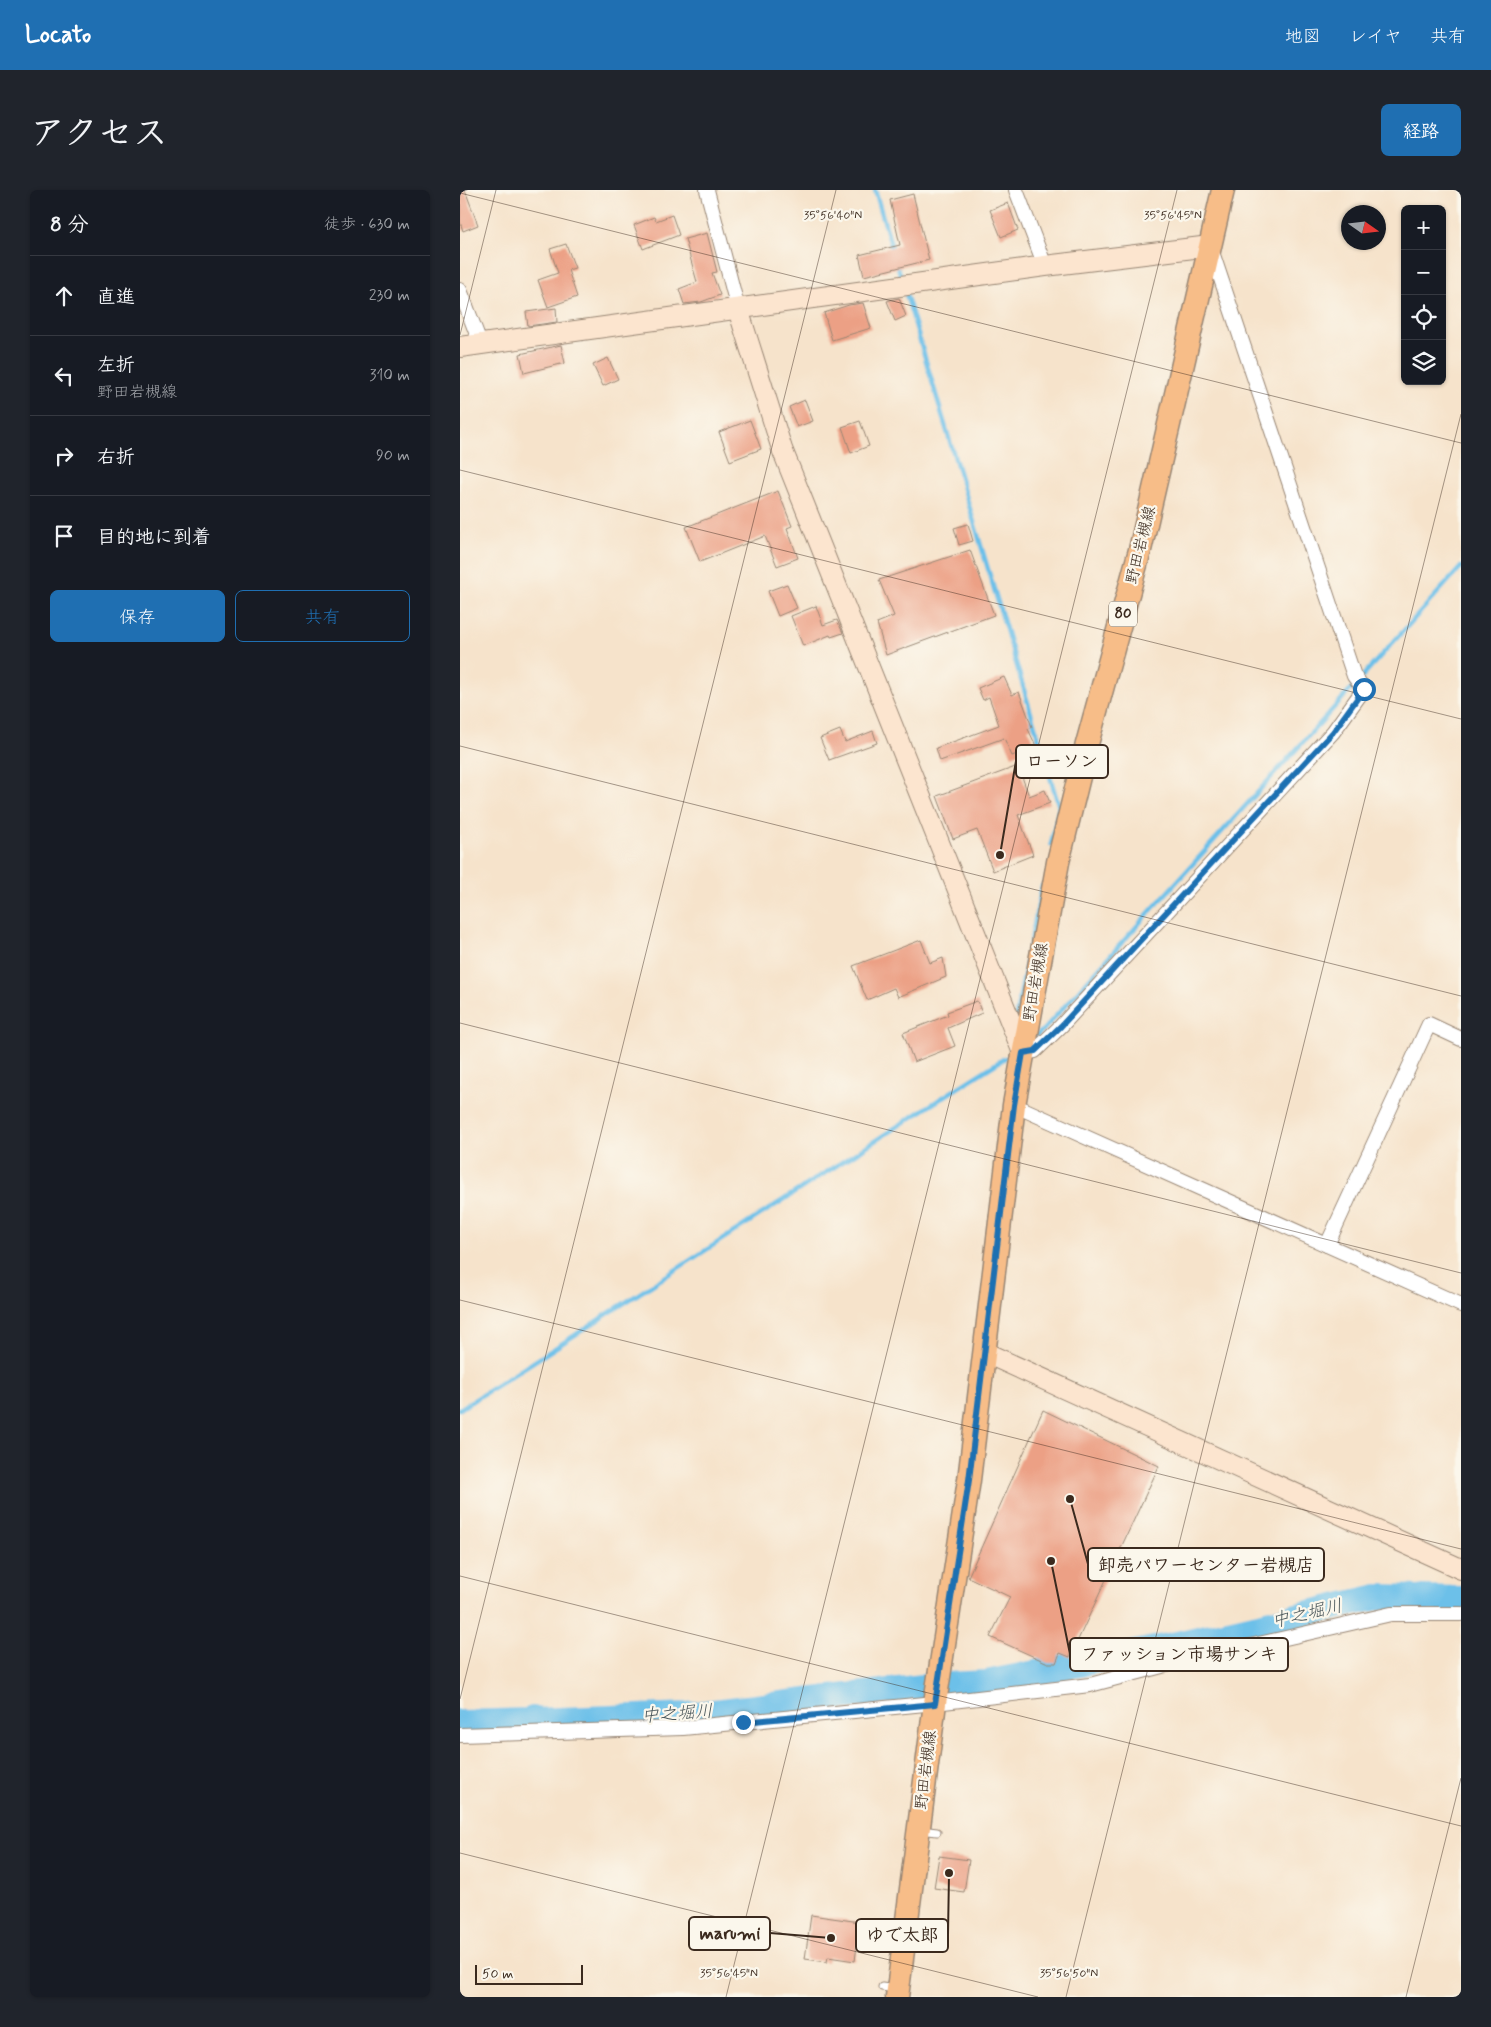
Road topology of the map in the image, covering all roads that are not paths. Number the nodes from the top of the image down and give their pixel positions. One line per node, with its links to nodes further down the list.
1 (707, 190): 7 (street)
2 (1016, 190): 5 (street)
3 (1223, 190): 4 (main road, 野田岩槻線 / 80)
4 (1210, 246): 5 (street); 11 (main road, 野田岩槻線 / 80); 11 (street)
5 (1045, 266): 7 (street)
6 (460, 290): 8 (street)
7 (738, 309): 8 (street); 11 (street)
8 (481, 344): 9 (street)
9 (460, 347)
10 (1461, 1039): 13 (street)
11 (1024, 1047): 12 (main road, 野田岩槻線 / 80)
12 (1014, 1105): 13 (street); 15 (main road, 野田岩槻線 / 80)
13 (1327, 1245): 14 (street)
14 (1461, 1305)
15 (986, 1353): 16 (street); 18 (main road, 野田岩槻線 / 80)
16 (1461, 1569)
17 (1461, 1614): 18 (street)
18 (935, 1704): 19 (street); 20 (main road, 野田岩槻線 / 80)
19 (460, 1735)
20 (892, 1991)

